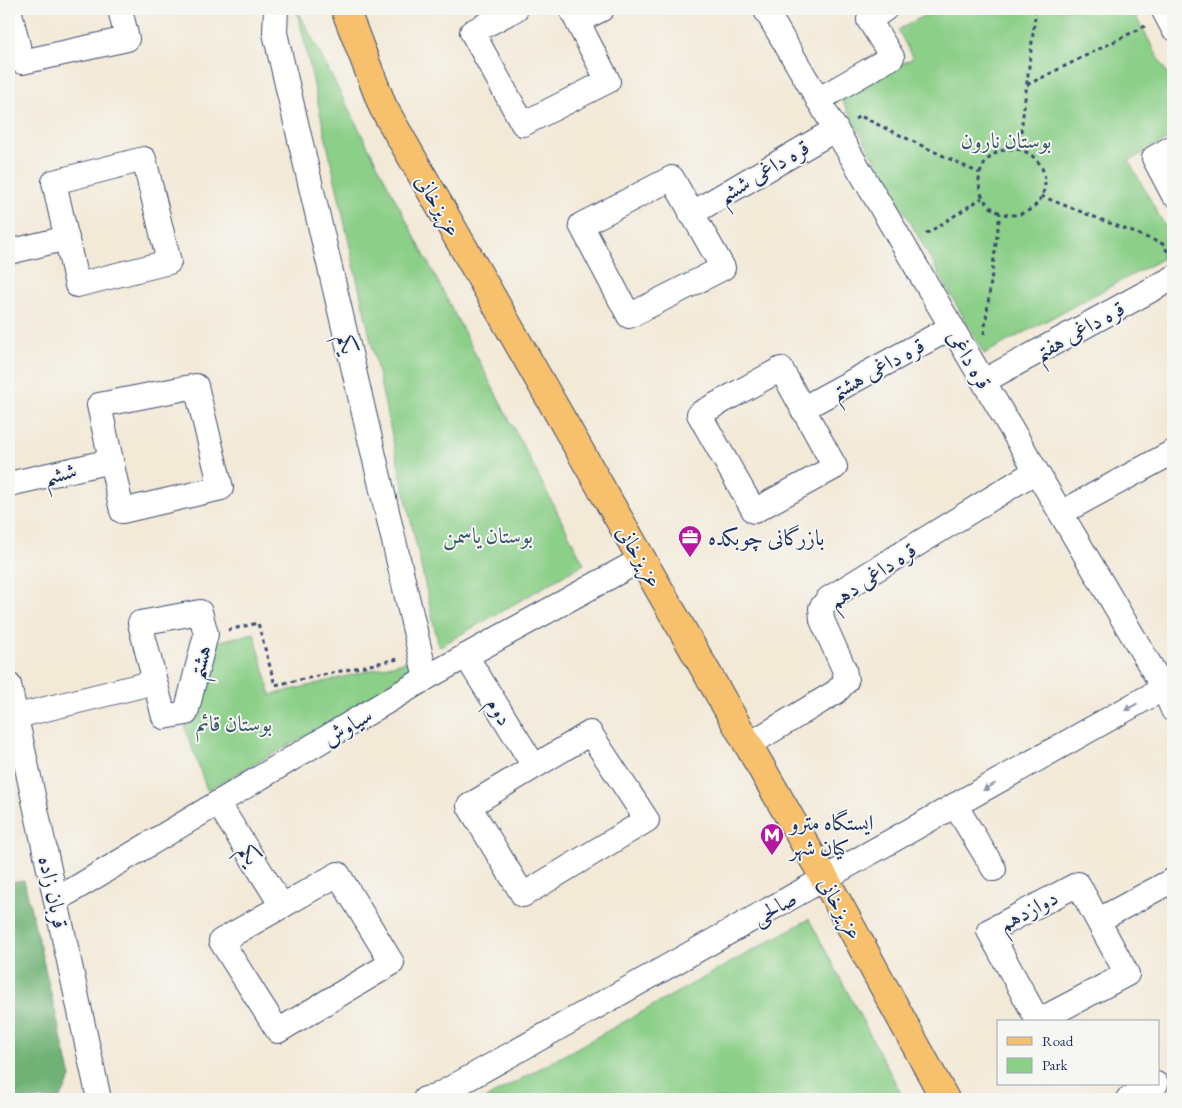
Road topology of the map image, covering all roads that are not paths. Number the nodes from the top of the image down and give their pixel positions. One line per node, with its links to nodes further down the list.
1 (120, 9): 8 (street)
2 (276, 9): 28 (street, یکم)
3 (345, 9): 26 (main road, عزیزخانی)
4 (516, 9): 9 (street)
5 (602, 9): 9 (street)
6 (765, 9): 10 (street, قره داغی)
7 (885, 9): 10 (street)
8 (9, 10)
9 (575, 15)
10 (818, 100): 11 (street, قره داغی)
11 (836, 129): 14 (street, قره داغی ششم); 18 (street, قره داغی)
12 (1173, 147): 13 (street)
13 (1173, 194)
14 (691, 214): 14 (street)
15 (67, 238): 15 (street); 16 (street)
16 (9, 252)
17 (1173, 278): 19 (street, قره داغی هفتم)
18 (952, 327): 19 (street, قره داغی); 20 (street, قره داغی هشتم)
19 (984, 381): 23 (street, قره داغی)
20 (802, 409): 20 (street)
21 (1173, 452): 25 (street)
22 (111, 461): 22 (street); 24 (street, ششم)
23 (1036, 471): 25 (street, قره داغی); 33 (street, قره داغی دهم)
24 (9, 484)
25 (1061, 513): 31 (street, قره داغی)
26 (642, 559): 27 (street, سیاوش); 33 (main road, عزیزخانی)
27 (466, 656): 28 (street, سیاوش); 34 (street, دوم)
28 (426, 678): 35 (street, سیاوش)
29 (155, 682): 29 (street, هشتم); 32 (street, هشتم)
30 (9, 685): 32 (street, قربان زاده)
31 (1170, 694): 36 (street, صالحی, one-way to 36)
32 (12, 717): 40 (street, قربان زاده)
33 (748, 745): 38 (main road, عزیزخانی)
34 (534, 766): 34 (street)
35 (218, 802): 40 (street, سیاوش); 41 (street, یکم)
36 (955, 805): 37 (street); 38 (street, صالحی)
37 (994, 869)
38 (825, 879): 49 (street, صالحی); 50 (main road, عزیزخانی)
39 (1173, 880): 42 (street)
40 (56, 900): 48 (street, قربان زاده)
41 (282, 906): 41 (street)
42 (1099, 920): 43 (street, دوازدهم); 44 (street, دوازدهم)
43 (1037, 1020)
44 (1040, 1020)
45 (1173, 1075): 46 (street)
46 (1160, 1082)
47 (1153, 1086): 51 (street)
48 (99, 1099)
49 (425, 1099)
50 (945, 1099)
51 (1128, 1099)

